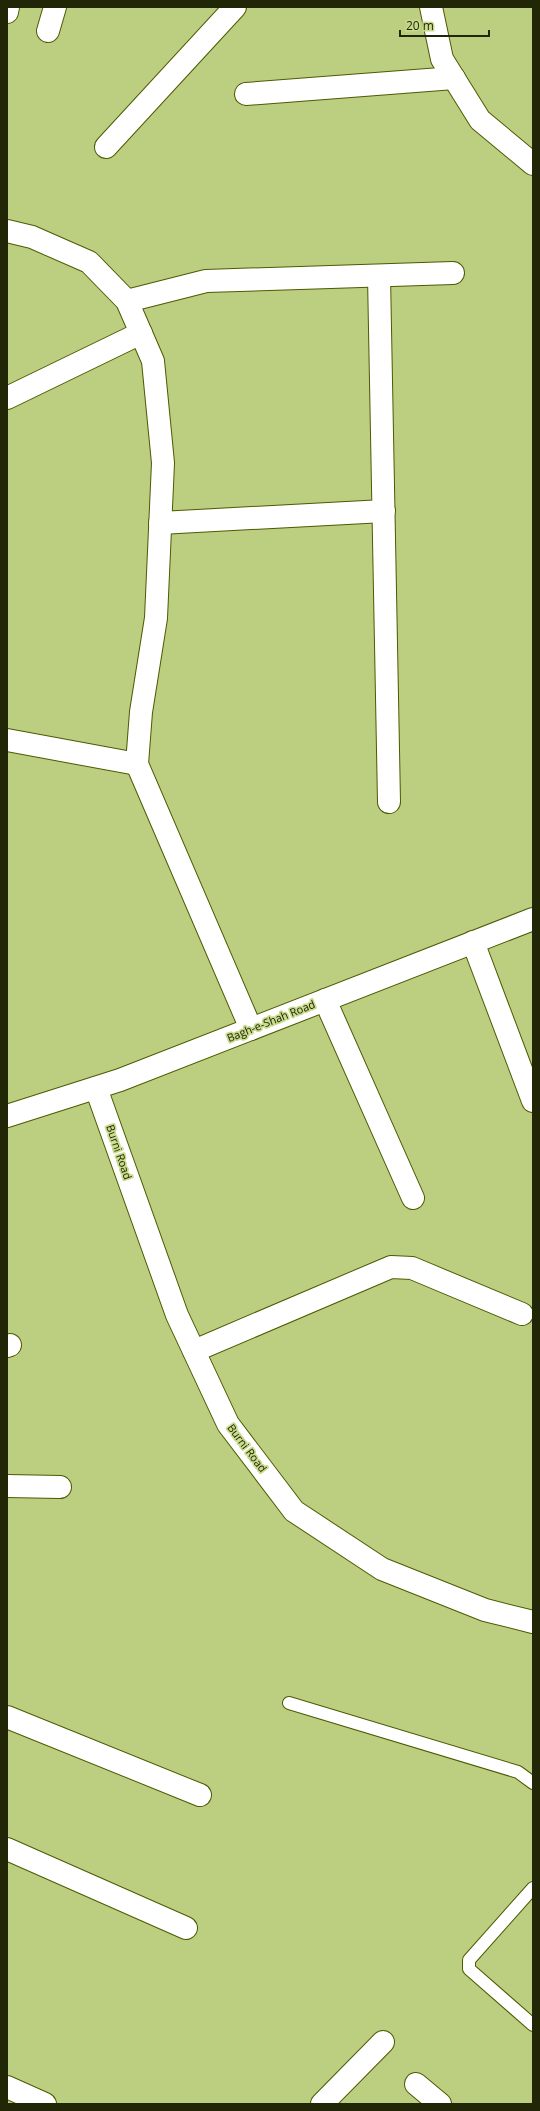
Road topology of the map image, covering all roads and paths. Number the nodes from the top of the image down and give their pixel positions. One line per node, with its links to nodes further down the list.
1 (8, 7): 5 (street)
2 (55, 7): 6 (street)
3 (235, 7): 9 (street)
4 (431, 7): 7 (street)
5 (7, 12)
6 (48, 31)
7 (454, 78): 8 (street); 10 (street)
8 (246, 94)
9 (106, 147)
10 (533, 164)
11 (7, 231): 14 (street)
12 (453, 274): 13 (street)
13 (379, 276): 14 (street); 17 (street)
14 (127, 301): 15 (street)
15 (141, 333): 16 (street); 18 (street)
16 (7, 398)
17 (384, 511): 18 (street); 21 (street)
18 (160, 523): 20 (street)
19 (7, 740): 20 (street)
20 (137, 764): 25 (street)
21 (389, 802)
22 (533, 919): 23 (street, Bagh-e-Shah Road)
23 (474, 942): 24 (street, Bagh-e-Shah Road); 26 (street)
24 (325, 1000): 25 (street, Bagh-e-Shah Road); 30 (street)
25 (251, 1029): 27 (street, Bagh-e-Shah Road)
26 (528, 1078): 28 (street)
27 (96, 1088): 29 (street, Bagh-e-Shah Road); 32 (street, Burni Road)
28 (533, 1101)
29 (7, 1116)
30 (413, 1198)
31 (522, 1314): 32 (street)
32 (194, 1351): 35 (street, Burni Road)
33 (7, 1486): 34 (street)
34 (60, 1487)
35 (533, 1622)
36 (289, 1703): 38 (lane)
37 (7, 1717): 39 (street)
38 (533, 1783)
39 (200, 1795)
40 (7, 1850): 42 (street)
41 (533, 1888): 43 (lane)
42 (186, 1928)
43 (533, 2024)
44 (383, 2042): 48 (street)
45 (416, 2084): 49 (street)
46 (7, 2087): 47 (street)
47 (45, 2104)
48 (322, 2104)
49 (440, 2104)

